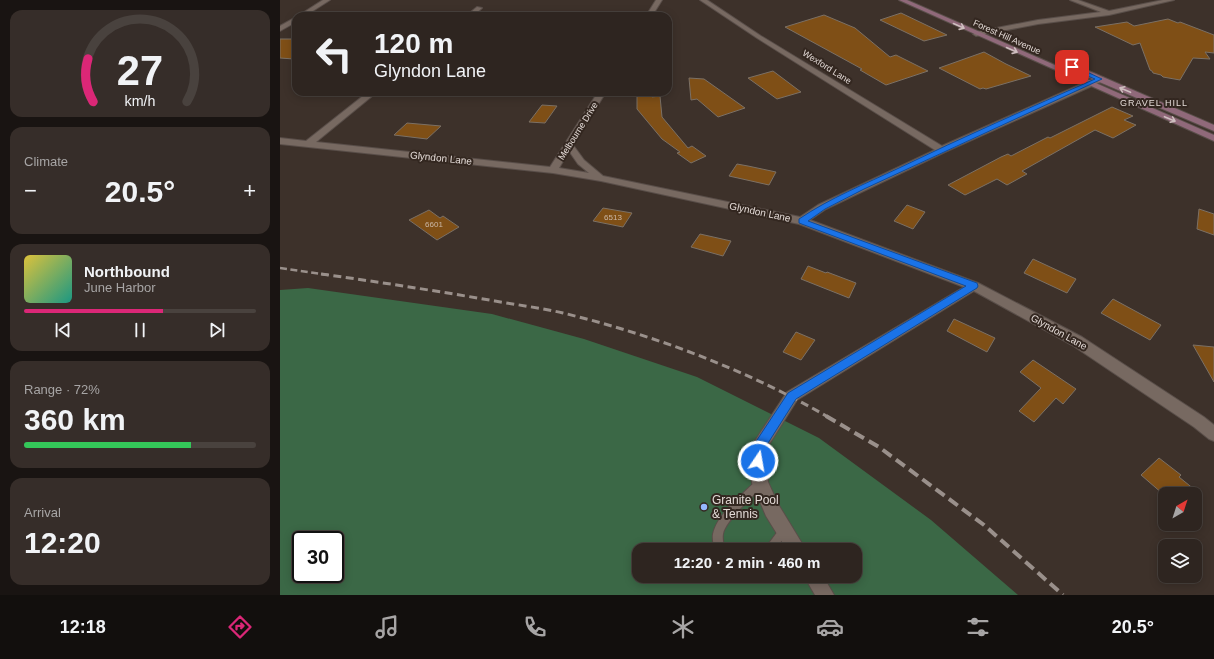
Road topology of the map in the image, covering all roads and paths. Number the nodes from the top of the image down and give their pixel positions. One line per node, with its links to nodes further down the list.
1 (327, 0): 9 (street)
2 (659, 0): 11 (street)
3 (703, 0): 26 (street, Wexford Lane)
4 (902, 0): 16 (main road, Forest Hill Avenue, one-way to 16)
5 (918, 0): 15 (main road, Forest Hill Avenue)
6 (1073, 0): 12 (street)
7 (1171, 0): 12 (street)
8 (479, 8): 10 (street)
9 (308, 12)
10 (474, 12)
11 (652, 12)
12 (1109, 13): 15 (street)
13 (292, 22): 14 (street)
14 (280, 29)
15 (990, 31): 16 (street); 17 (main road, Forest Hill Avenue)
16 (976, 34): 18 (main road, Forest Hill Avenue, one-way to 18)
17 (1100, 79): 18 (street); 21 (main road, Forest Hill Avenue, one-way to 17)
18 (1089, 84): 22 (main road, Forest Hill Avenue, one-way to 22); 26 (street)
19 (368, 96): 24 (street)
20 (600, 96): 25 (street, Melbourne Drive)
21 (1214, 128)
22 (1214, 138)
23 (280, 141): 24 (street, Glyndon Lane)
24 (308, 144): 27 (street, Glyndon Lane)
25 (570, 145): 27 (street, Melbourne Drive); 28 (street)
26 (942, 150): 29 (street)
27 (553, 170): 28 (street, Glyndon Lane)
28 (601, 178): 29 (street, Glyndon Lane)
29 (802, 221): 30 (street, Glyndon Lane)
30 (974, 286): 31 (street, Glyndon Lane); 34 (street)
31 (1199, 422): 32 (street); 33 (street, Glyndon Lane)
32 (1214, 424)
33 (1214, 434)
34 (760, 483): 35 (street); 36 (lane)
35 (784, 530): 37 (lane); 38 (street)
36 (719, 543)
37 (774, 543)
38 (792, 543)
39 (817, 583): 40 (street)
40 (825, 595)

